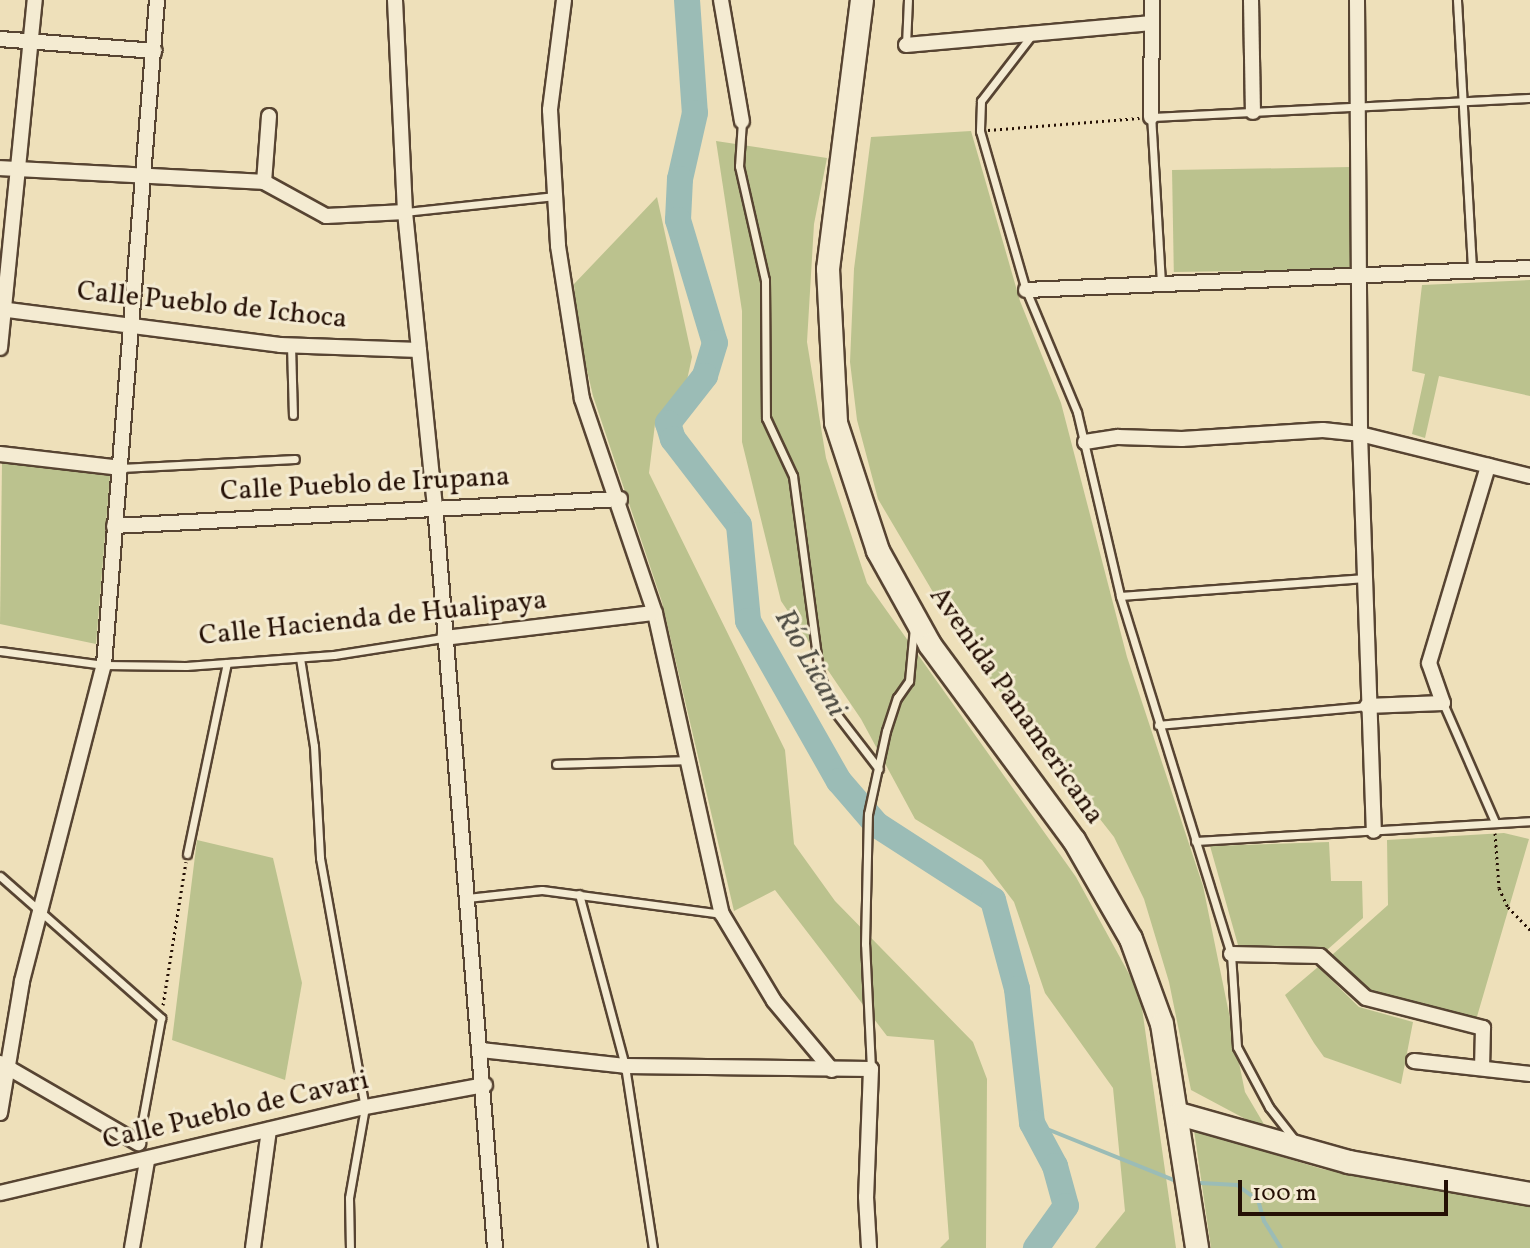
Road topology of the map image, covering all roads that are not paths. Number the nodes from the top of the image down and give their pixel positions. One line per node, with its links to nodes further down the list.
1 (35, 0): 15 (street)
2 (157, 0): 17 (street)
3 (395, 0): 30 (street)
4 (564, 0): 29 (street)
5 (721, 0): 24 (street)
6 (862, 0): 55 (main road, Avenida Panamericana)
7 (908, 0): 16 (lane)
8 (1152, 0): 12 (street)
9 (1251, 0): 21 (street)
10 (1357, 0): 20 (street)
11 (1457, 0): 19 (lane)
12 (1152, 23): 13 (street); 23 (street)
13 (1033, 33): 16 (street); 35 (lane)
14 (0, 39): 15 (street)
15 (32, 41): 17 (street); 26 (street)
16 (906, 45)
17 (155, 51): 27 (street)
18 (1530, 98): 19 (lane)
19 (1463, 102): 20 (lane); 32 (lane)
20 (1358, 107): 21 (lane); 33 (street)
21 (1253, 112): 23 (lane)
22 (269, 116): 28 (street)
23 (1151, 117): 34 (lane)
24 (742, 121): 66 (lane)
25 (0, 168): 26 (street)
26 (18, 170): 27 (street); 36 (street)
27 (147, 179): 28 (street); 37 (street)
28 (264, 182): 30 (street)
29 (555, 195): 30 (lane); 49 (street)
30 (405, 212): 40 (street)
31 (1530, 268): 32 (street)
32 (1472, 271): 33 (street)
33 (1362, 279): 34 (street); 42 (street)
34 (1161, 285): 35 (street)
35 (1026, 290): 43 (lane)
36 (2, 309): 37 (street, Calle Pueblo de Ichoca); 39 (street)
37 (135, 322): 38 (street, Calle Pueblo de Ichoca); 47 (street)
38 (291, 345): 40 (street, Calle Pueblo de Ichoca); 41 (lane)
39 (0, 348)
40 (419, 350): 50 (street)
41 (293, 415)
42 (1360, 434): 43 (street); 46 (street); 52 (street)
43 (1085, 442): 53 (lane)
44 (0, 454): 47 (street, Calle Pueblo de Irupana)
45 (295, 459): 47 (lane, Calle Pueblo de Irupana)
46 (1488, 466): 48 (street); 61 (street)
47 (121, 468): 51 (street)
48 (1530, 476)
49 (620, 499): 50 (street, Calle Pueblo de Irupana); 54 (street)
50 (435, 505): 51 (street, Calle Pueblo de Irupana); 56 (street)
51 (114, 526): 60 (street)
52 (1366, 578): 53 (lane); 62 (street)
53 (1120, 596): 63 (lane)
54 (655, 613): 56 (street, Calle Hacienda de Hualipaya); 64 (street)
55 (915, 617): 66 (lane); 89 (main road, Avenida Panamericana)
56 (444, 638): 58 (lane, Calle Hacienda de Hualipaya); 74 (street)
57 (0, 651): 60 (lane, Calle Hacienda de Hualipaya)
58 (300, 658): 59 (lane, Calle Hacienda de Hualipaya); 87 (lane)
59 (227, 663): 60 (lane, Calle Hacienda de Hualipaya); 71 (lane)
60 (104, 665): 76 (street)
61 (1443, 703): 62 (street); 68 (lane)
62 (1367, 706): 63 (lane); 69 (street)
63 (1158, 725): 70 (lane)
64 (688, 760): 65 (lane); 75 (street)
65 (556, 764)
66 (879, 769): 83 (lane)
67 (1530, 821): 68 (lane)
68 (1495, 822): 69 (lane)
69 (1374, 831): 70 (lane)
70 (1195, 841): 77 (lane)
71 (187, 854)
72 (0, 876): 76 (lane)
73 (579, 894): 74 (lane); 75 (lane); 81 (lane)
74 (467, 898): 78 (street)
75 (722, 914): 84 (street)
76 (40, 917): 80 (street); 91 (lane)
77 (1231, 954): 82 (street); 92 (lane)
78 (481, 1050): 81 (street); 86 (street)
79 (1414, 1061): 82 (street)
80 (4, 1064): 88 (street); 91 (street)
81 (625, 1066): 84 (street); 100 (lane)
82 (1482, 1068): 85 (street)
83 (871, 1069): 84 (street); 101 (street)
84 (832, 1070)
85 (1530, 1074)
86 (485, 1085): 87 (street, Calle Pueblo de Cavari); 99 (street)
87 (365, 1107): 90 (street, Calle Pueblo de Cavari); 98 (lane)
88 (0, 1113)
89 (1179, 1114): 92 (main road); 102 (main road, Avenida Panamericana)
90 (269, 1130): 93 (street, Calle Pueblo de Cavari); 97 (street)
91 (138, 1143): 93 (lane)
92 (1305, 1152): 95 (main road)
93 (147, 1161): 94 (street, Calle Pueblo de Cavari); 96 (street)
94 (0, 1193)
95 (1530, 1194)
96 (132, 1248)
97 (253, 1248)
98 (350, 1248)
99 (495, 1248)
100 (653, 1248)
101 (869, 1248)
102 (1197, 1248)

